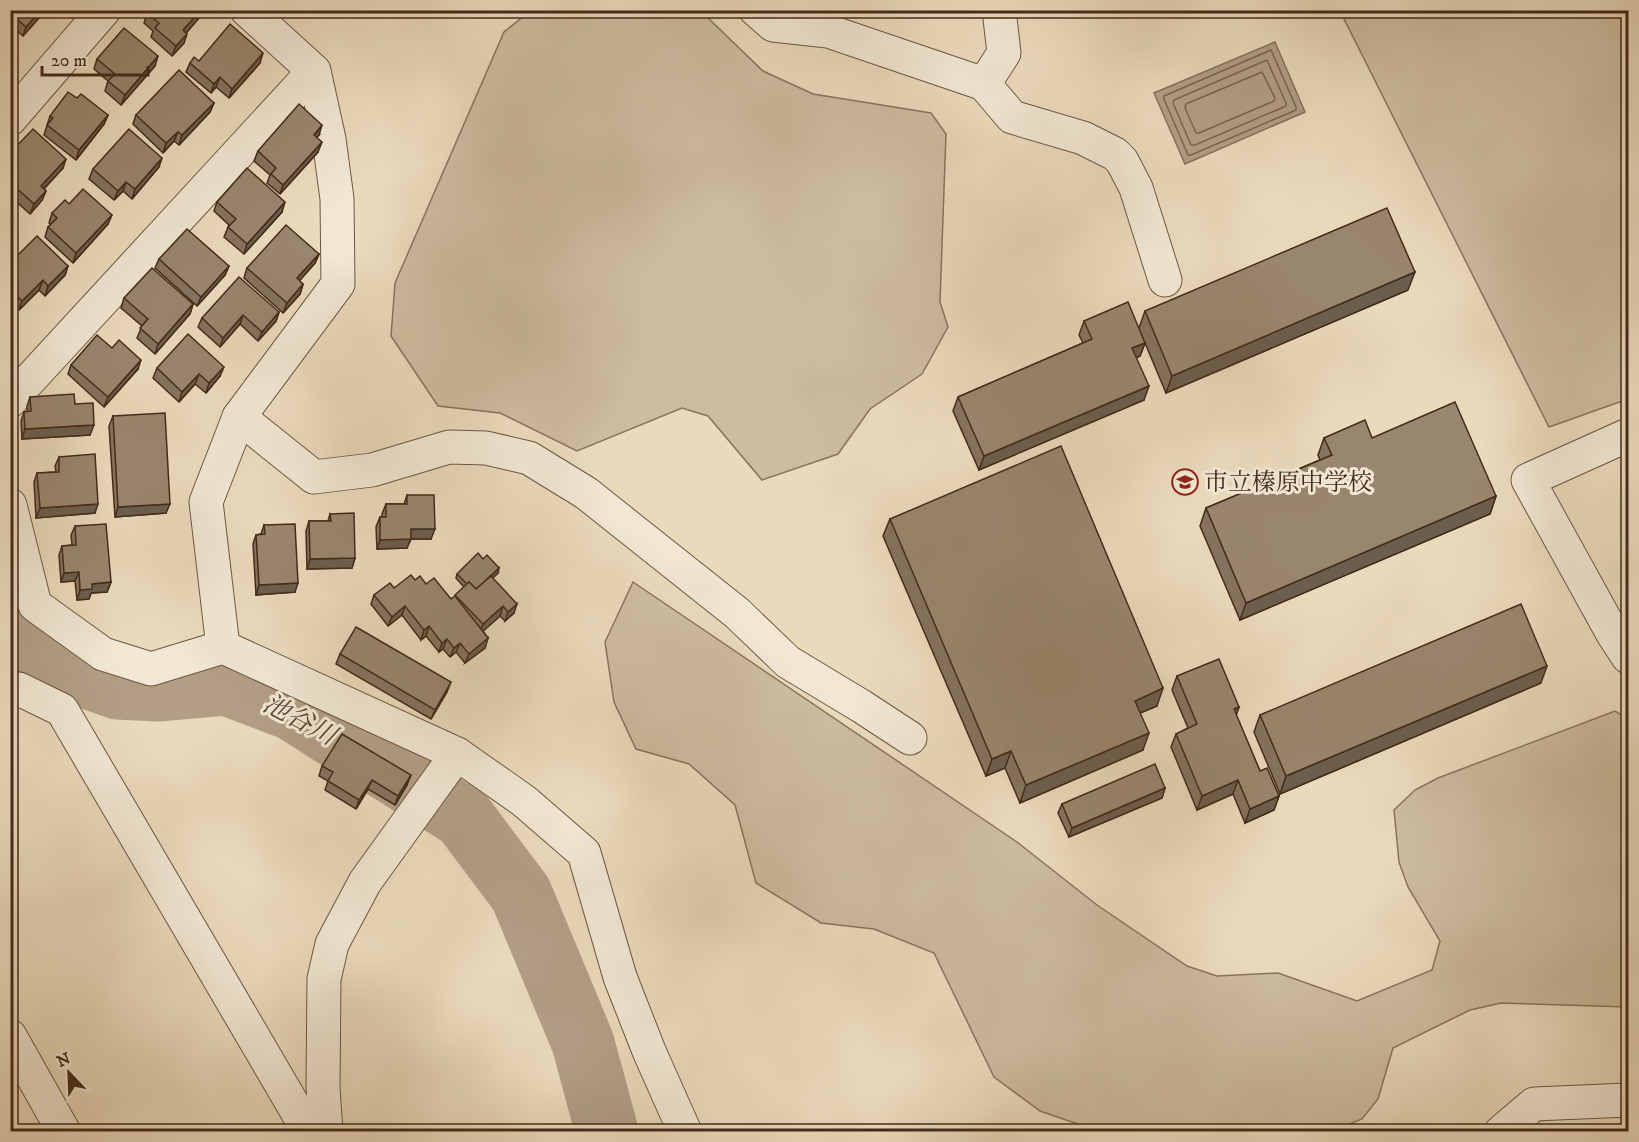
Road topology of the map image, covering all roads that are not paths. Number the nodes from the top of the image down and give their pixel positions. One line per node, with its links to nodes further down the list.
1 (104, 10): 7 (street)
2 (247, 10): 5 (street)
3 (756, 10): 6 (street)
4 (999, 10): 6 (street)
5 (314, 71): 9 (street); 10 (street)
6 (984, 84): 8 (street)
7 (10, 119)
8 (1165, 280)
9 (10, 401)
10 (239, 417): 13 (street); 16 (street)
11 (1629, 435): 14 (street)
12 (10, 505): 13 (street)
13 (223, 646): 17 (street)
14 (1629, 657)
15 (10, 694): 21 (street)
16 (910, 738)
17 (457, 754): 22 (street); 23 (street)
18 (10, 1036): 20 (street)
19 (1629, 1100): 24 (street)
20 (64, 1131)
21 (309, 1131)
22 (326, 1131)
23 (685, 1131)
24 (1501, 1131)

